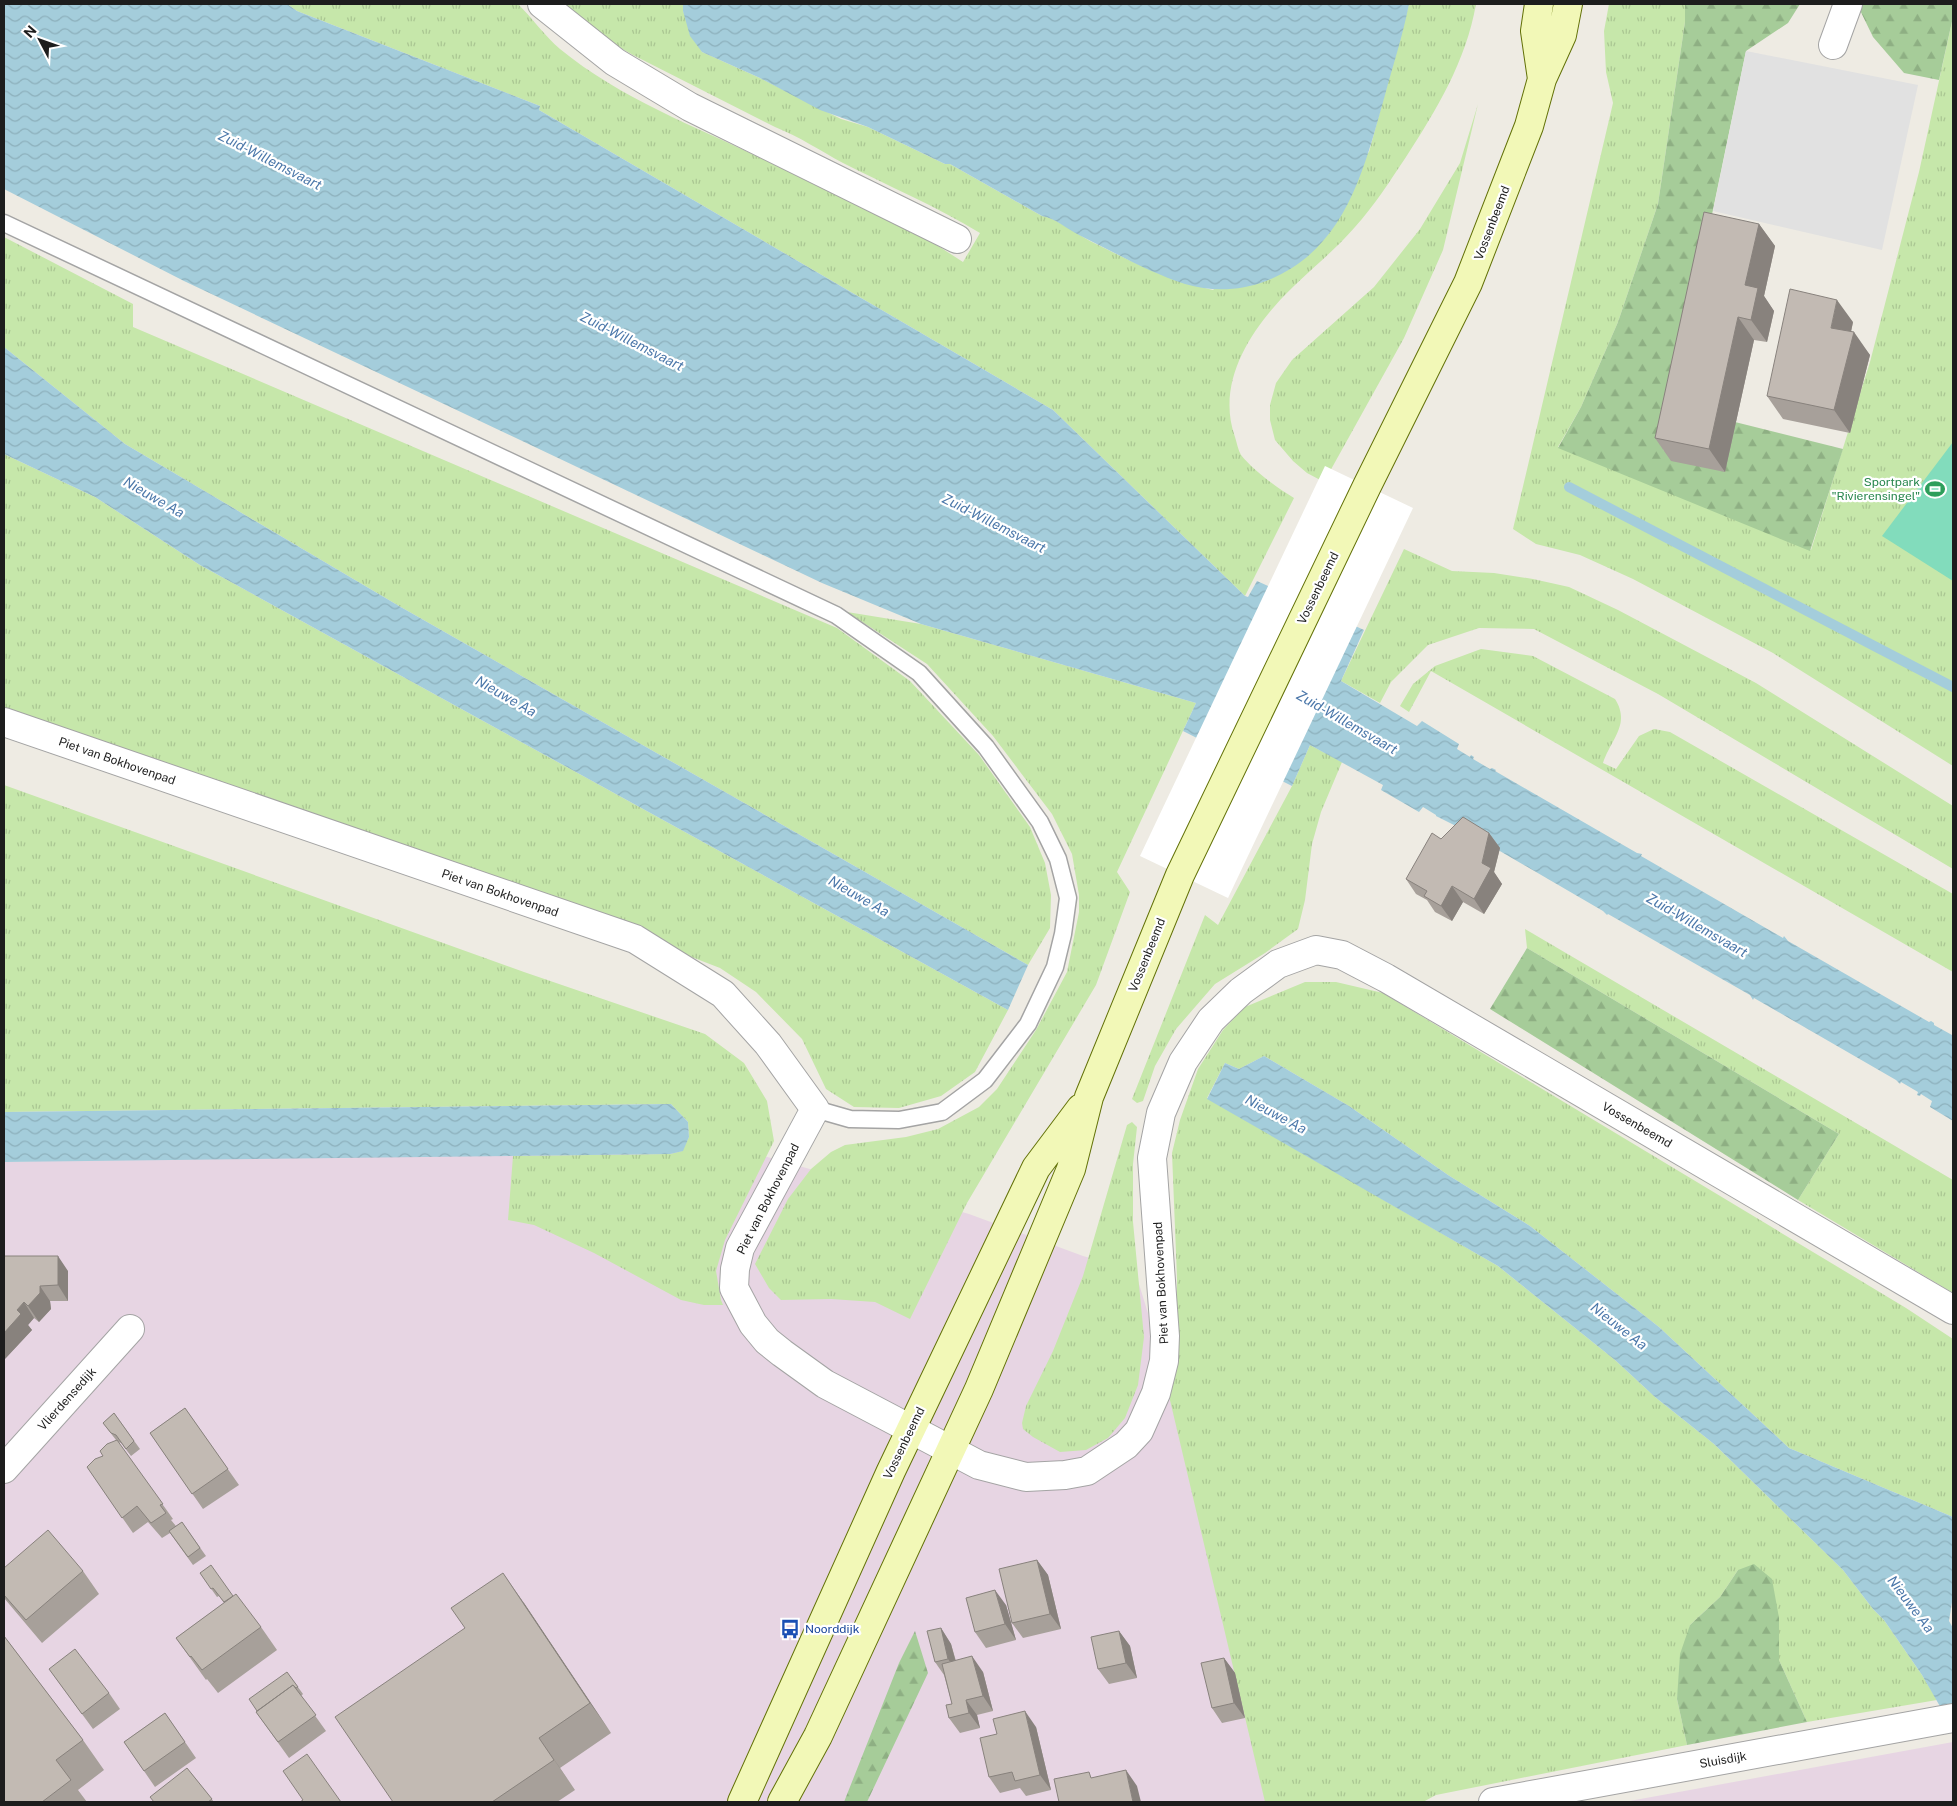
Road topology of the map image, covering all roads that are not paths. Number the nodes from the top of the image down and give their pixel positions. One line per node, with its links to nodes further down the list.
1 (542, 4): 8 (street)
2 (1539, 4): 6 (main road, Vossenbeemd)
3 (1568, 4): 6 (main road, Vossenbeemd)
4 (1848, 4): 5 (street)
5 (1833, 45)
6 (1542, 79): 11 (main road, Vossenbeemd)
7 (4, 223): 12 (lane)
8 (957, 239)
9 (4, 722): 12 (street, Piet van Bokhovenpad)
10 (1316, 950): 13 (street, Vossenbeemd); 16 (street, Piet van Bokhovenpad)
11 (1089, 1097): 15 (main road, Vossenbeemd); 16 (main road, Vossenbeemd)
12 (815, 1109): 15 (street, Piet van Bokhovenpad)
13 (1953, 1310)
14 (130, 1328): 17 (street, Vlierdensedijk)
15 (911, 1428): 16 (street, Piet van Bokhovenpad); 19 (main road, Vossenbeemd)
16 (952, 1451): 20 (main road, Vossenbeemd)
17 (4, 1469)
18 (1941, 1720): 21 (street, Sluisdijk)
19 (742, 1802)
20 (782, 1802)
21 (1493, 1802)

